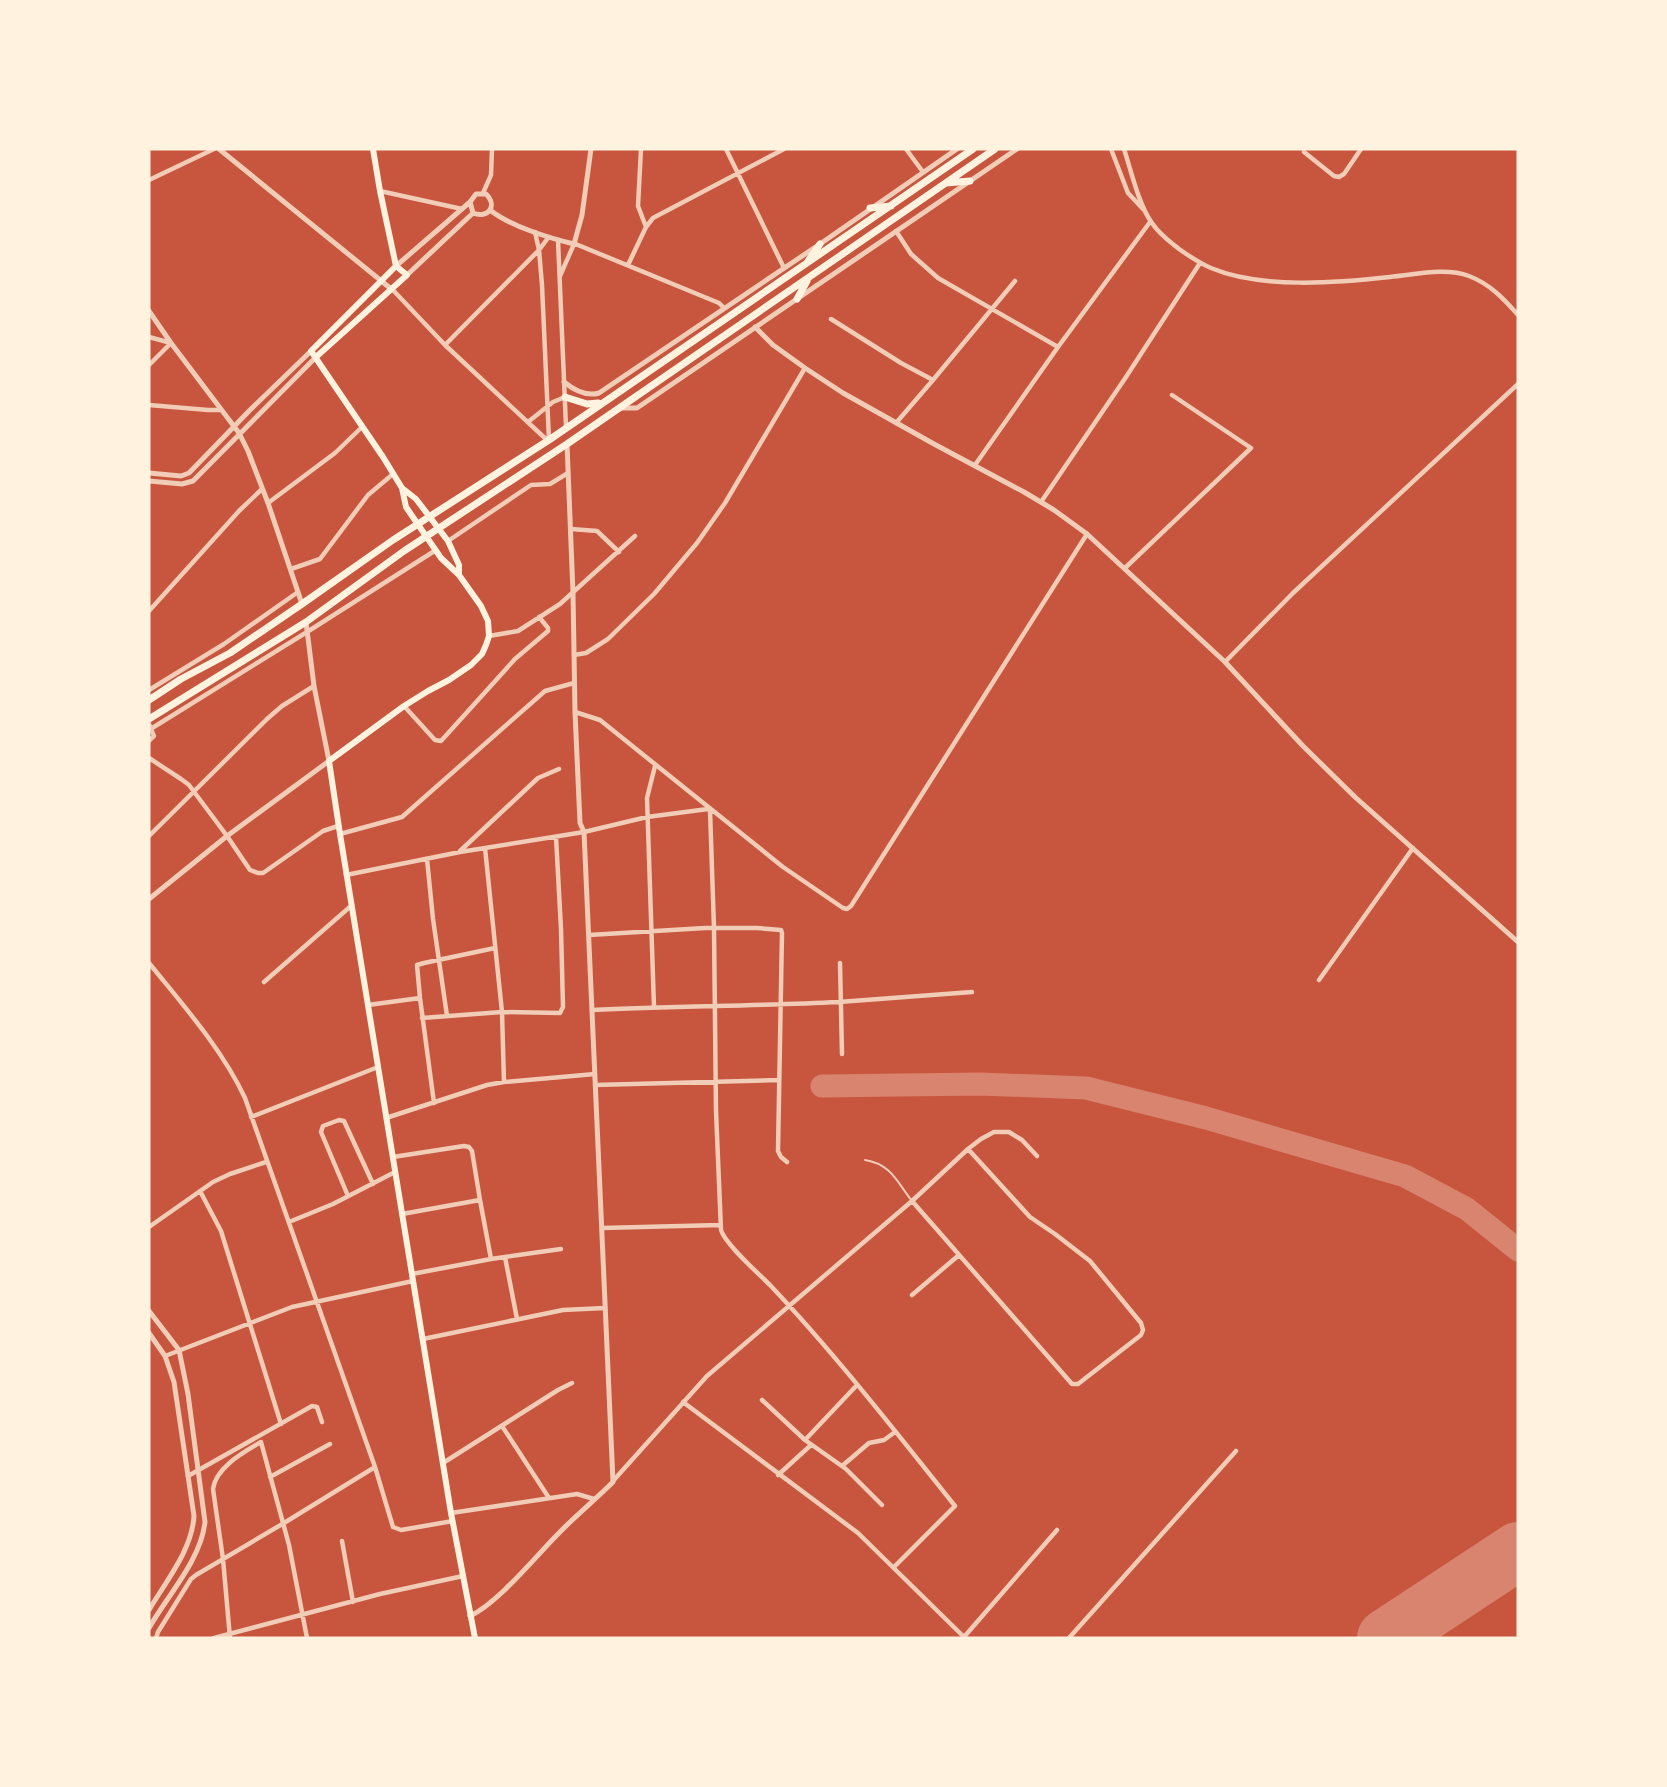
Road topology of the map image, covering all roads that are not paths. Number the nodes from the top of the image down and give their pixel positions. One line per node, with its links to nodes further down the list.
1 (217, 149): 19 (street); 48 (street)
2 (373, 149): 22 (main road)
3 (492, 149): 23 (street)
4 (591, 149): 37 (street)
5 (640, 149): 32 (street)
6 (726, 149): 18 (street)
7 (784, 149): 18 (street)
8 (906, 149): 17 (street)
9 (957, 149): 17 (street)
10 (973, 149): 25 (main road)
11 (996, 149): 21 (main road)
12 (1017, 149): 20 (street)
13 (1111, 149): 28 (street)
14 (1124, 149): 28 (street)
15 (1361, 149): 16 (street)
16 (1304, 152)
17 (923, 172): 26 (street)
18 (738, 174): 32 (street); 44 (street)
19 (149, 180)
20 (970, 181): 21 (main road); 33 (street)
21 (946, 183): 47 (main road)
22 (380, 191): 27 (street); 42 (main road)
23 (483, 193): 24 (street); 29 (street)
24 (470, 202): 27 (street); 30 (street)
25 (892, 206): 26 (main road); 43 (main road)
26 (870, 208): 38 (street)
27 (462, 209): 42 (street)
28 (1144, 209): 31 (street)
29 (490, 210): 30 (street); 34 (street)
30 (473, 213): 45 (street)
31 (1150, 222): 40 (street); 61 (street)
32 (646, 227): 41 (street)
33 (896, 230): 51 (street); 53 (street)
34 (535, 232): 35 (street); 39 (street)
35 (548, 238): 36 (street); 39 (street)
36 (558, 240): 37 (street); 46 (street)
37 (574, 244): 41 (street); 46 (street)
38 (820, 244): 43 (main road); 44 (street)
39 (539, 250): 60 (street); 72 (street)
40 (1200, 262): 55 (street); 90 (street)
41 (628, 265): 52 (street)
42 (396, 266): 45 (main road); 48 (main road)
43 (805, 266): 70 (main road)
44 (784, 268): 52 (street)
45 (407, 275): 50 (main road)
46 (560, 276): 66 (street)
47 (809, 278): 51 (main road); 73 (main road)
48 (382, 281): 50 (street); 62 (main road)
49 (1015, 281): 53 (street)
50 (390, 288): 60 (street); 62 (main road)
51 (797, 299): 57 (street)
52 (724, 308): 66 (street)
53 (992, 309): 61 (street); 65 (street)
54 (149, 311): 59 (street)
55 (1518, 315)
56 (831, 318): 65 (street)
57 (755, 327): 64 (street); 73 (street)
58 (149, 337): 59 (street)
59 (171, 343): 63 (street); 74 (street)
60 (445, 345): 75 (street)
61 (1058, 347): 83 (street)
62 (313, 354): 77 (street); 78 (main road); 80 (street)
63 (149, 365)
64 (805, 368): 76 (street); 116 (street)
65 (933, 380): 76 (street)
66 (564, 382): 69 (street)
67 (1518, 384): 117 (street)
68 (1172, 395): 102 (street)
69 (565, 397): 70 (main road); 72 (street); 79 (street)
70 (605, 400): 79 (main road)
71 (149, 405): 74 (street)
72 (548, 405): 75 (street); 81 (street)
73 (620, 408): 82 (main road)
74 (220, 410): 77 (street)
75 (528, 422): 81 (street)
76 (896, 423): 83 (street)
77 (234, 426): 80 (street); 84 (street)
78 (362, 426): 86 (main road); 91 (street)
79 (566, 428): 81 (main road)
80 (239, 433): 87 (street); 89 (street)
81 (548, 440): 92 (main road)
82 (567, 444): 85 (street); 94 (main road)
83 (975, 465): 90 (street)
84 (149, 472)
85 (568, 473): 95 (street); 99 (street)
86 (393, 474): 88 (main road); 103 (street)
87 (149, 481)
88 (402, 488): 92 (main road); 93 (main road)
89 (262, 489): 91 (street); 107 (street)
90 (1041, 502): 96 (street)
91 (268, 503): 103 (street)
92 (430, 517): 93 (main road); 94 (main road)
93 (419, 523): 97 (main road); 108 (main road)
94 (438, 528): 97 (main road); 99 (main road)
95 (570, 529): 101 (street); 106 (street)
96 (1087, 534): 102 (street); 131 (street)
97 (428, 536): 100 (main road); 111 (main road)
98 (635, 536): 101 (street)
99 (448, 541): 104 (main road)
100 (436, 550): 104 (main road); 112 (street)
101 (619, 552): 106 (street)
102 (1125, 568): 117 (street)
103 (291, 569): 105 (street)
104 (459, 575): 113 (main road)
105 (299, 591): 108 (street); 114 (street)
106 (573, 593): 110 (street); 116 (street)
107 (151, 604): 109 (street)
108 (302, 604): 115 (main road)
109 (149, 611)
110 (539, 617): 113 (street); 122 (street)
111 (306, 622): 112 (street); 124 (main road)
112 (307, 632): 119 (street); 124 (street)
113 (489, 636): 122 (main road)
114 (224, 644): 115 (street); 120 (street)
115 (230, 653): 121 (main road)
116 (574, 655): 118 (street)
117 (1225, 662): 140 (street)
118 (574, 683): 123 (street); 135 (street)
119 (314, 685): 127 (street); 130 (street)
120 (149, 690)
121 (149, 700)
122 (404, 706): 127 (main road)
123 (575, 712): 128 (street); 134 (street)
124 (149, 725): 125 (street)
125 (149, 741)
126 (149, 758): 130 (street)
127 (329, 761): 133 (main road); 137 (street)
128 (656, 765): 131 (street); 132 (street)
129 (559, 769): 141 (street)
130 (194, 792): 136 (street); 137 (street)
131 (710, 809): 132 (street); 146 (street)
132 (647, 817): 134 (street); 147 (street)
133 (338, 826): 135 (main road); 137 (street)
134 (584, 832): 138 (street); 148 (street)
135 (340, 834): 143 (main road)
136 (149, 836)
137 (227, 836): 144 (street)
138 (556, 836): 139 (street); 164 (street)
139 (485, 848): 141 (street); 150 (street)
140 (1413, 848): 149 (street); 154 (street)
141 (460, 852): 142 (street)
142 (427, 859): 143 (street); 151 (street)
143 (346, 875): 145 (main road)
144 (149, 899)
145 (352, 905): 155 (street); 160 (main road)
146 (714, 928): 147 (street); 159 (street); 162 (street)
147 (652, 931): 148 (street); 161 (street)
148 (589, 935): 163 (street)
149 (1518, 942)
150 (495, 948): 151 (street); 164 (street)
151 (440, 960): 157 (street); 165 (street)
152 (149, 963): 175 (street)
153 (840, 963): 158 (street)
154 (1319, 980)
155 (264, 982)
156 (972, 992): 158 (street)
157 (420, 998): 160 (street); 166 (street)
158 (841, 1002): 159 (street); 167 (street)
159 (781, 1004): 162 (street); 170 (street)
160 (368, 1005): 168 (main road)
161 (654, 1007): 162 (street); 163 (street)
162 (716, 1007): 171 (street)
163 (592, 1010): 169 (street)
164 (502, 1012): 165 (street); 172 (street)
165 (447, 1016): 166 (street)
166 (422, 1018): 174 (street)
167 (842, 1054)
168 (378, 1068): 175 (street); 176 (main road)
169 (595, 1074): 172 (street); 173 (street)
170 (779, 1080): 171 (street); 182 (street)
171 (716, 1081): 173 (street); 191 (street)
172 (504, 1082): 174 (street)
173 (595, 1085): 193 (street)
174 (434, 1103): 176 (street)
175 (251, 1117): 181 (street)
176 (386, 1118): 179 (main road)
177 (968, 1149): 178 (street); 188 (street); 195 (street)
178 (1037, 1156)
179 (393, 1157): 183 (main road); 187 (street)
180 (865, 1160): 188 (lane)
181 (266, 1162): 185 (street); 190 (street)
182 (787, 1162)
183 (395, 1172): 184 (street); 189 (main road)
184 (373, 1184): 186 (street); 186 (street)
185 (200, 1191): 192 (street); 205 (street)
186 (348, 1196): 190 (street)
187 (480, 1200): 189 (street); 197 (street)
188 (912, 1201): 195 (street); 201 (street)
189 (402, 1214): 198 (main road)
190 (289, 1222): 200 (street)
191 (720, 1225): 193 (street); 201 (street)
192 (149, 1227)
193 (602, 1228): 202 (street)
194 (561, 1249): 196 (street)
195 (959, 1255): 199 (street)
196 (505, 1257): 197 (street); 204 (street)
197 (491, 1259): 198 (street)
198 (413, 1278): 200 (street); 207 (main road)
199 (912, 1295)
200 (316, 1302): 205 (street); 223 (street)
201 (790, 1306): 211 (street); 213 (street)
202 (605, 1308): 204 (street); 229 (street)
203 (149, 1311): 208 (street)
204 (517, 1320): 207 (street)
205 (250, 1324): 208 (street); 215 (street)
206 (149, 1333): 209 (street)
207 (423, 1339): 222 (main road)
208 (179, 1350): 209 (street); 225 (street)
209 (165, 1356): 227 (street)
210 (572, 1383): 216 (street)
211 (857, 1384): 217 (street); 218 (street)
212 (762, 1400): 218 (street)
213 (683, 1402): 226 (street); 229 (street)
214 (322, 1422): 215 (street)
215 (281, 1424): 225 (street)
216 (502, 1426): 222 (street); 230 (street)
217 (895, 1432): 224 (street); 238 (street)
218 (805, 1440): 220 (street)
219 (330, 1444): 228 (street)
220 (811, 1445): 224 (street); 226 (street)
221 (1236, 1451): 251 (street)
222 (443, 1464): 233 (main road)
223 (375, 1466): 233 (street); 234 (street)
224 (842, 1466): 232 (street)
225 (199, 1470): 227 (street); 244 (street)
226 (778, 1475): 238 (street)
227 (188, 1476): 241 (street)
228 (270, 1477): 234 (street); 237 (street)
229 (613, 1482): 231 (street)
230 (550, 1499): 231 (street); 233 (street)
231 (594, 1499): 243 (street)
232 (882, 1505)
233 (452, 1517): 239 (main road)
234 (284, 1523): 237 (street); 242 (street)
235 (1057, 1530): 250 (street)
236 (341, 1541): 240 (street)
237 (223, 1559): 245 (street); 246 (street)
238 (894, 1567): 250 (street)
239 (463, 1576): 240 (street); 243 (main road)
240 (353, 1602): 242 (street)
241 (149, 1609)
242 (303, 1616): 245 (street); 248 (street)
243 (470, 1616): 249 (main road)
244 (149, 1628)
245 (230, 1637): 247 (street)
246 (156, 1638)
247 (214, 1638)
248 (307, 1638)
249 (475, 1638)
250 (965, 1638)
251 (1069, 1638)

